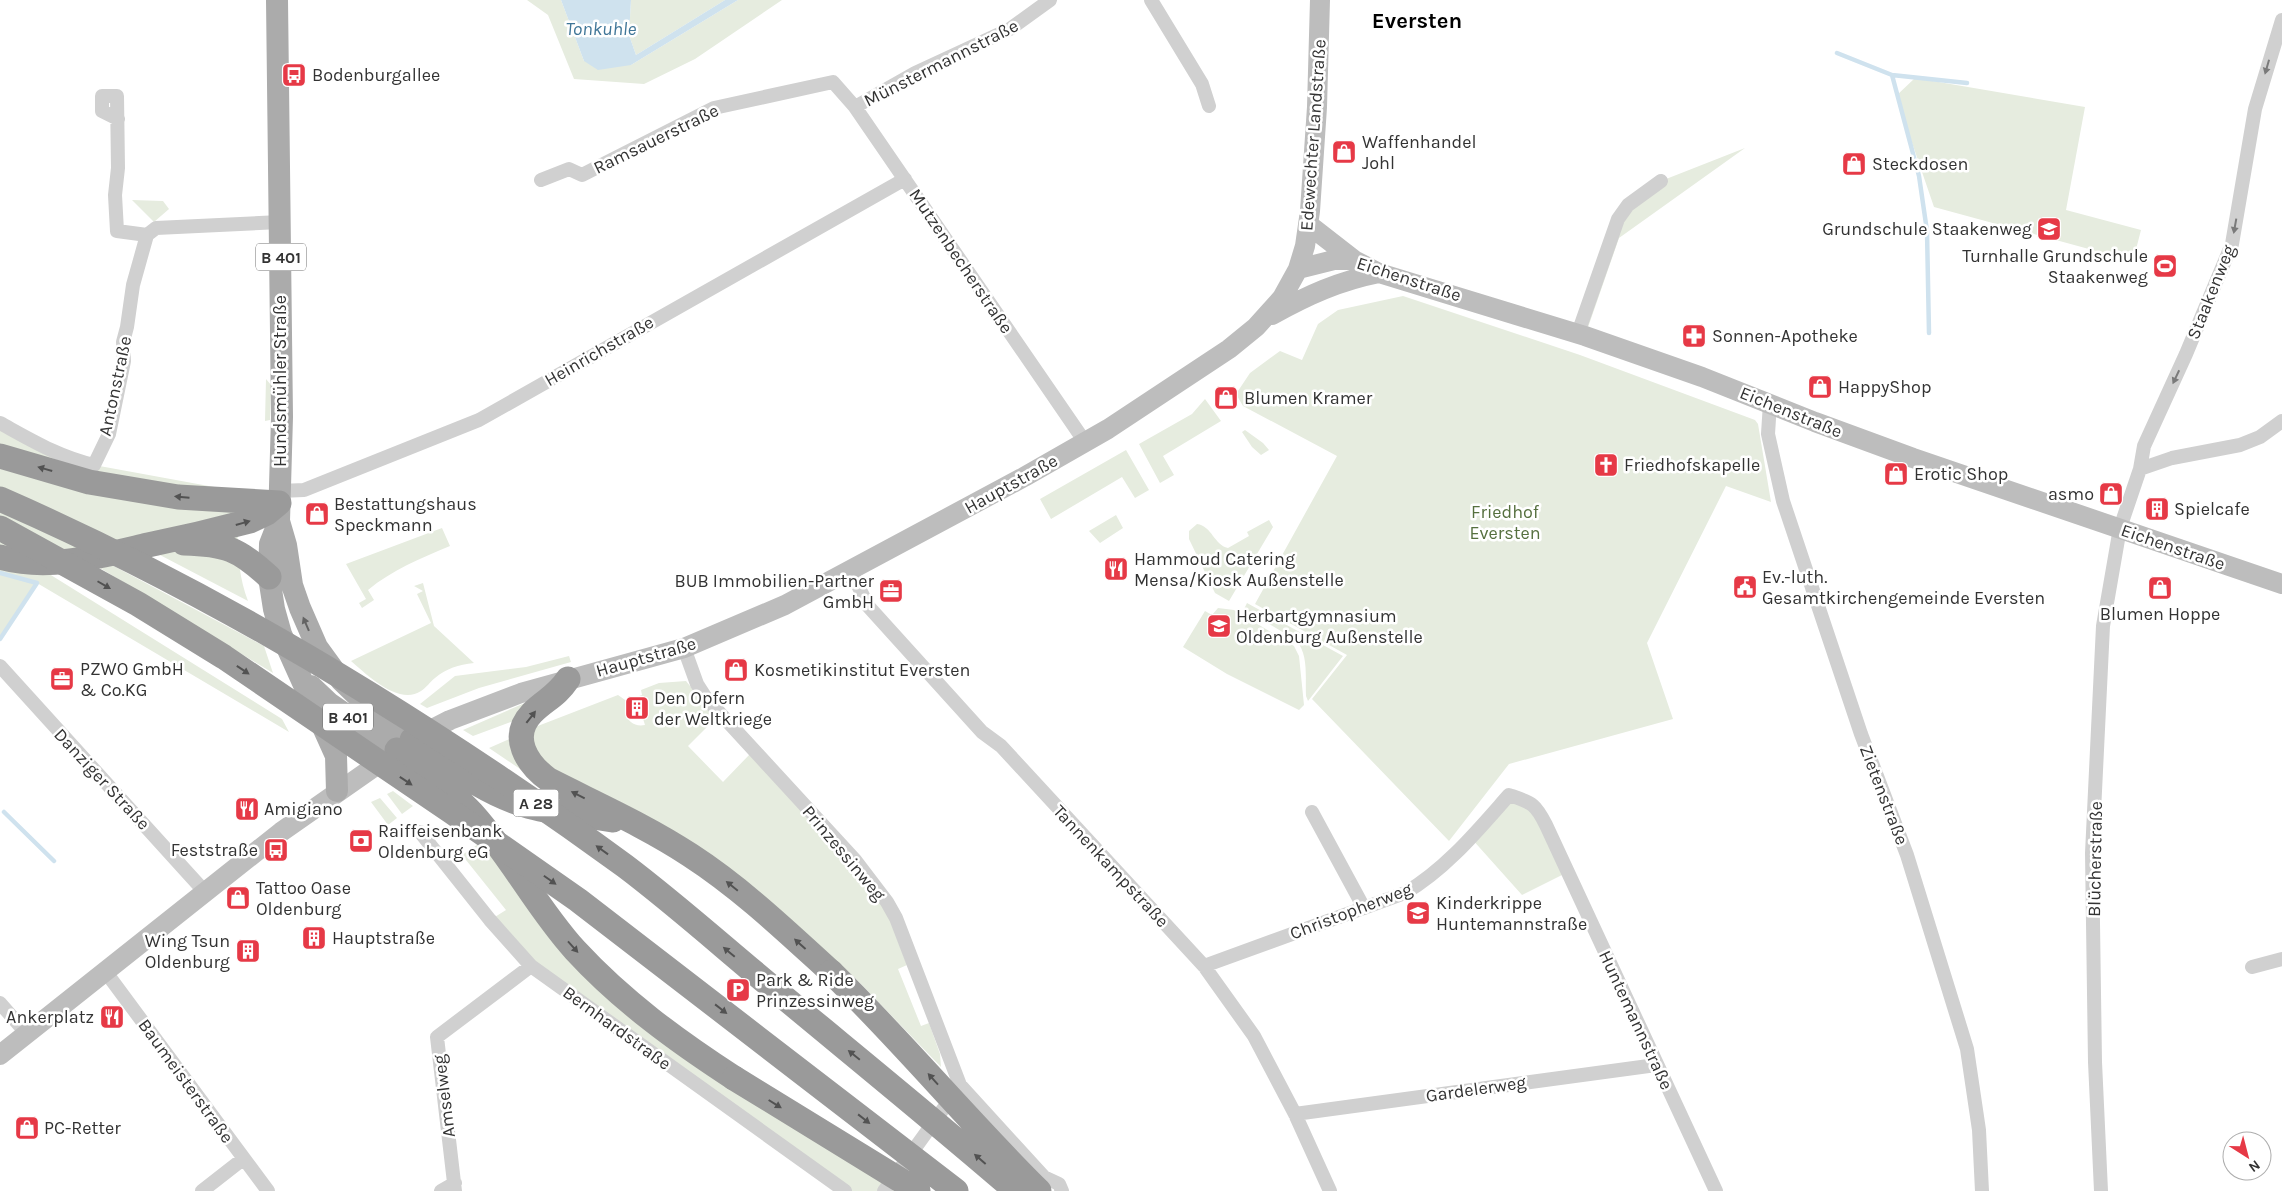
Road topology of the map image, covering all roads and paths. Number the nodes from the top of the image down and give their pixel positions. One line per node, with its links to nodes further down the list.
1 (277, 0): 13 (main road, Hundsmühler Straße / B 401)
2 (1050, 0): 8 (street, Münstermannstraße)
3 (1151, 0): 7 (street)
4 (1320, 0): 14 (street, Edewechter Landstraße)
5 (2282, 20): 27 (street, Staakenweg, one-way to 27)
6 (833, 82): 8 (street, Mutzenbecherstraße); 11 (street, Ramsauerstraße)
7 (1208, 106)
8 (855, 107): 10 (street, Mutzenbecherstraße)
9 (118, 119): 15 (street)
10 (905, 179): 25 (street, Mutzenbecherstraße); 29 (street, Heinrichstraße)
11 (541, 180)
12 (1662, 180): 21 (street)
13 (280, 222): 15 (street); 29 (main road, Hundsmühler Straße / B 401)
14 (1309, 225): 16 (street); 17 (street, Edewechter Landstraße)
15 (147, 235): 24 (street, Antonstraße)
16 (1354, 260): 17 (street, Eichenstraße); 18 (street, Eichenstraße)
17 (1298, 269): 19 (street); 20 (street, Hauptstraße)
18 (1379, 272): 19 (street); 21 (street, Eichenstraße)
19 (1325, 288): 20 (street)
20 (1262, 321): 25 (street, Hauptstraße)
21 (1578, 333): 22 (street, Eichenstraße)
22 (1770, 404): 31 (street, Eichenstraße); 74 (street, Zietenstraße)
23 (2282, 421): 27 (street)
24 (0, 423)
25 (1085, 442): 34 (street, Hauptstraße)
26 (0, 456): 29 (highway, one-way to 26)
27 (2140, 469): 31 (street, Staakenweg)
28 (0, 499): 70 (highway, A 28, one-way to 28, bridge)
29 (279, 505): 32 (highway, one-way to 29); 35 (main road, Hundsmühler Straße / B 401); 41 (main road, Hundsmühler Straße, one-way to 29)
30 (0, 528): 69 (highway, one-way to 69, bridge)
31 (2120, 528): 36 (street, Eichenstraße); 75 (street, Blücherstraße)
32 (162, 542): 33 (highway); 35 (highway)
33 (0, 557)
34 (851, 571): 37 (street, Hauptstraße); 51 (street, Tannenkampstraße)
35 (269, 578): 39 (main road, Hundsmühler Straße / B 401)
36 (2282, 584)
37 (684, 648): 40 (street, Hauptstraße); 58 (street, Prinzessinweg)
38 (0, 666): 47 (street, Danziger Straße)
39 (303, 679): 41 (main road, Hundsmühler Straße / B 401); 42 (main road, Hundsmühler Straße)
40 (568, 679): 41 (street, Hauptstraße); 45 (highway, one-way to 40)
41 (404, 745): 42 (street, Hauptstraße); 45 (highway); 68 (highway, one-way to 68, bridge)
42 (337, 791): 47 (street, Hauptstraße)
43 (1524, 800): 48 (street, Christopherweg); 57 (street, Huntemannstraße)
44 (1312, 812): 48 (street)
45 (637, 825): 61 (highway, one-way to 45, bridge)
46 (420, 832): 50 (street, Bernhardstraße)
47 (206, 892): 53 (street, Hauptstraße)
48 (1364, 908): 51 (street, Christopherweg)
49 (2282, 959): 52 (street)
50 (531, 966): 62 (street, Amselweg); 66 (street, Bernhardstraße)
51 (1204, 966): 59 (street, Tannenkampstraße)
52 (2252, 967)
53 (105, 971): 55 (street, Hauptstraße); 60 (street, Baumeisterstraße)
54 (0, 1003): 55 (street)
55 (27, 1034): 56 (street, Hauptstraße)
56 (0, 1055)
57 (1656, 1065): 59 (street, Gardelerweg); 73 (street, Huntemannstraße)
58 (960, 1085): 61 (street, Prinzessinweg); 67 (street)
59 (1295, 1114): 72 (street, Tannenkampstraße)
60 (243, 1159): 63 (street); 64 (street, Baumeisterstraße)
61 (1042, 1186): 71 (street, Prinzessinweg)
62 (455, 1187): 65 (street, Amselweg)
63 (202, 1191)
64 (268, 1191)
65 (441, 1191)
66 (845, 1191)
67 (884, 1191)
68 (918, 1191)
69 (956, 1191)
70 (1016, 1191)
71 (1062, 1191)
72 (1330, 1191)
73 (1716, 1191)
74 (1982, 1191)
75 (2101, 1191)

